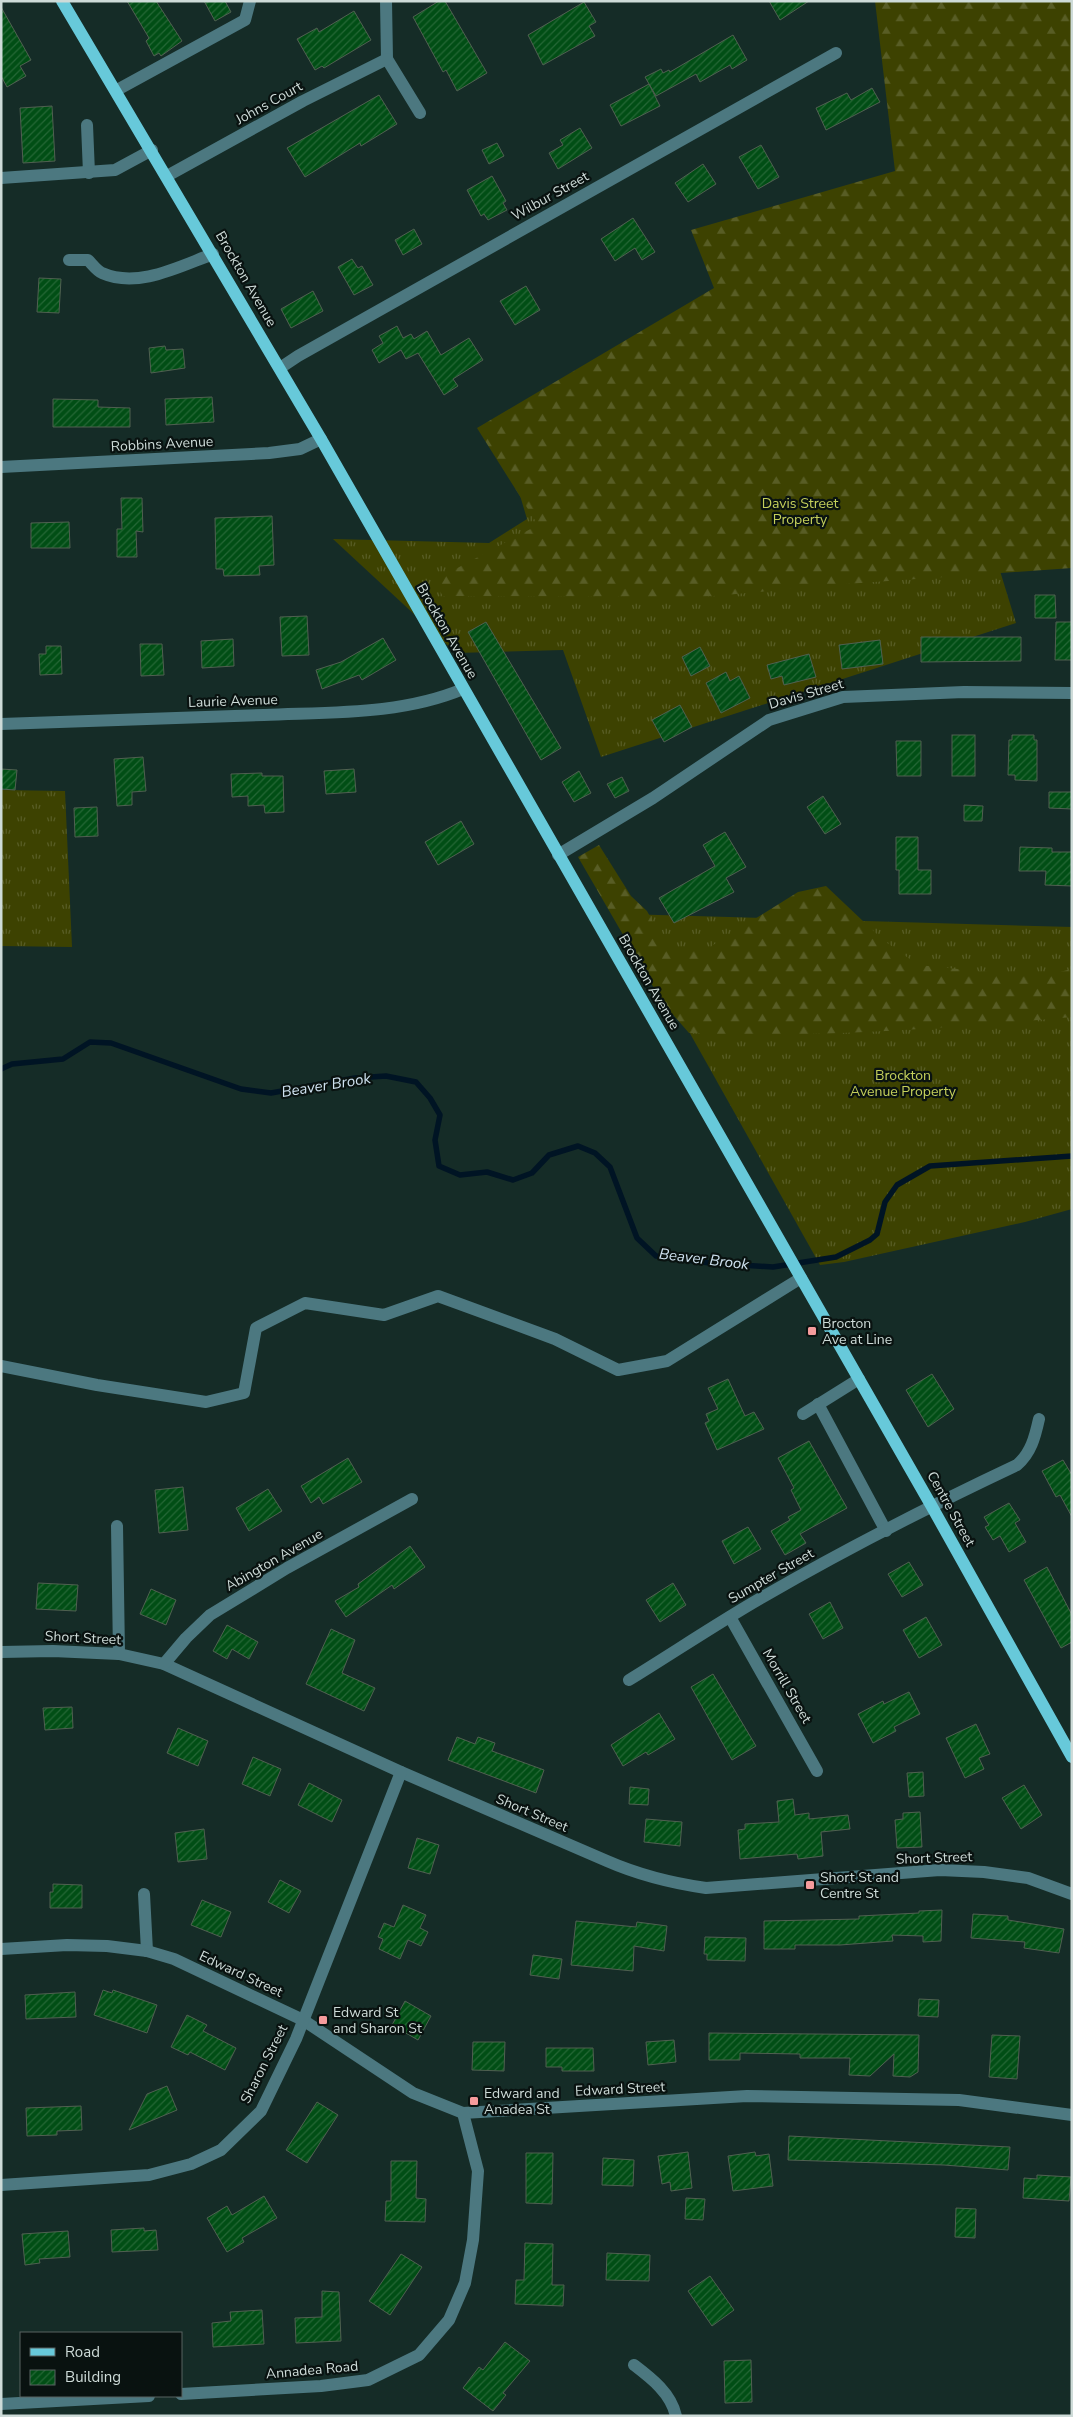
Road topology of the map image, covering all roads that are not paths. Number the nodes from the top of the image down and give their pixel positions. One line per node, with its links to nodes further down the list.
1 (62, 1): 6 (main road, Brockton Avenue)
2 (250, 1): 6 (street)
3 (386, 1): 5 (street)
4 (836, 53): 15 (street, Wilbur Street)
5 (386, 59): 7 (street); 11 (street, Johns Court)
6 (117, 90): 9 (main road, Brockton Avenue)
7 (420, 113)
8 (87, 125): 10 (street)
9 (152, 150): 10 (street); 11 (main road, Brockton Avenue)
10 (89, 173): 12 (street)
11 (167, 176): 13 (main road, Brockton Avenue)
12 (1, 178)
13 (213, 254): 14 (street); 15 (main road, Brockton Avenue)
14 (69, 260)
15 (280, 368): 16 (main road, Brockton Avenue)
16 (322, 440): 17 (street, Robbins Avenue); 18 (main road, Brockton Avenue)
17 (1, 468)
18 (463, 689): 20 (street, Laurie Avenue); 21 (main road, Brockton Avenue)
19 (1072, 693): 21 (street, Davis Street)
20 (1, 724)
21 (558, 855): 22 (main road, Brockton Avenue)
22 (800, 1277): 23 (street); 24 (main road, Centre Street)
23 (1, 1366)
24 (859, 1379): 25 (street); 29 (main road, Centre Street)
25 (818, 1404): 26 (street); 31 (street)
26 (803, 1414)
27 (1039, 1419): 29 (street, Sumpter Street)
28 (412, 1499): 35 (street, Abington Avenue)
29 (931, 1505): 31 (street, Sumpter Street); 37 (main road, Centre Street)
30 (117, 1526): 34 (street)
31 (886, 1531): 32 (street, Sumpter Street)
32 (730, 1617): 36 (street, Sumpter Street); 38 (street, Morrill Street)
33 (1, 1652): 34 (street, Short Street)
34 (119, 1654): 35 (street, Short Street)
35 (164, 1664): 39 (street, Short Street)
36 (629, 1680)
37 (1072, 1757)
38 (818, 1771)
39 (401, 1772): 41 (street, Short Street); 44 (street, Sharon Street)
40 (144, 1894): 43 (street)
41 (1072, 1894)
42 (1, 1949): 43 (street, Edward Street)
43 (147, 1951): 44 (street, Edward Street)
44 (303, 2020): 45 (street, Edward Street); 47 (street, Sharon Street)
45 (463, 2113): 46 (street, Edward Street); 49 (street, Annadea Road)
46 (1072, 2115)
47 (1, 2185)
48 (634, 2365): 52 (street)
49 (182, 2394)
50 (130, 2397): 51 (street)
51 (1, 2404)
52 (676, 2416)

